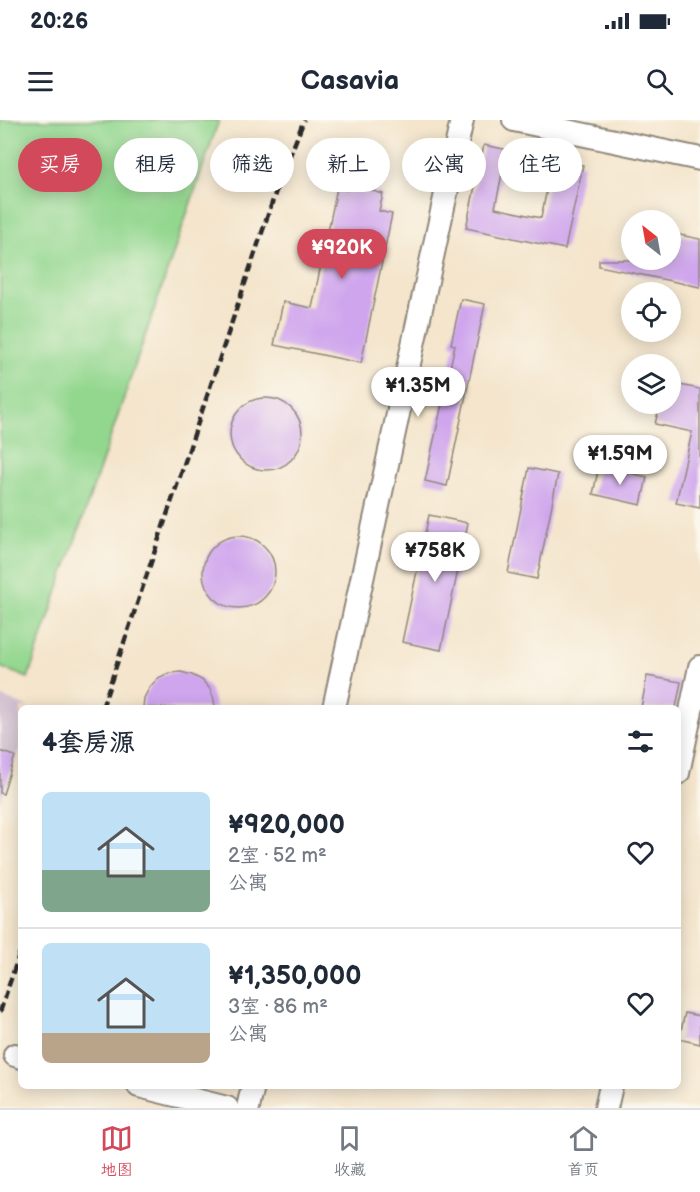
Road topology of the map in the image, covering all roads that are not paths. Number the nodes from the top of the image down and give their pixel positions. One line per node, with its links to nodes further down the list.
1 (462, 120): 5 (street)
2 (514, 120): 3 (street)
3 (700, 159)
4 (700, 667): 6 (street)
5 (335, 705)
6 (681, 758)
7 (151, 1089): 10 (street)
8 (252, 1089): 11 (street)
9 (610, 1089): 12 (street)
10 (227, 1108)
11 (248, 1108)
12 (606, 1108)

